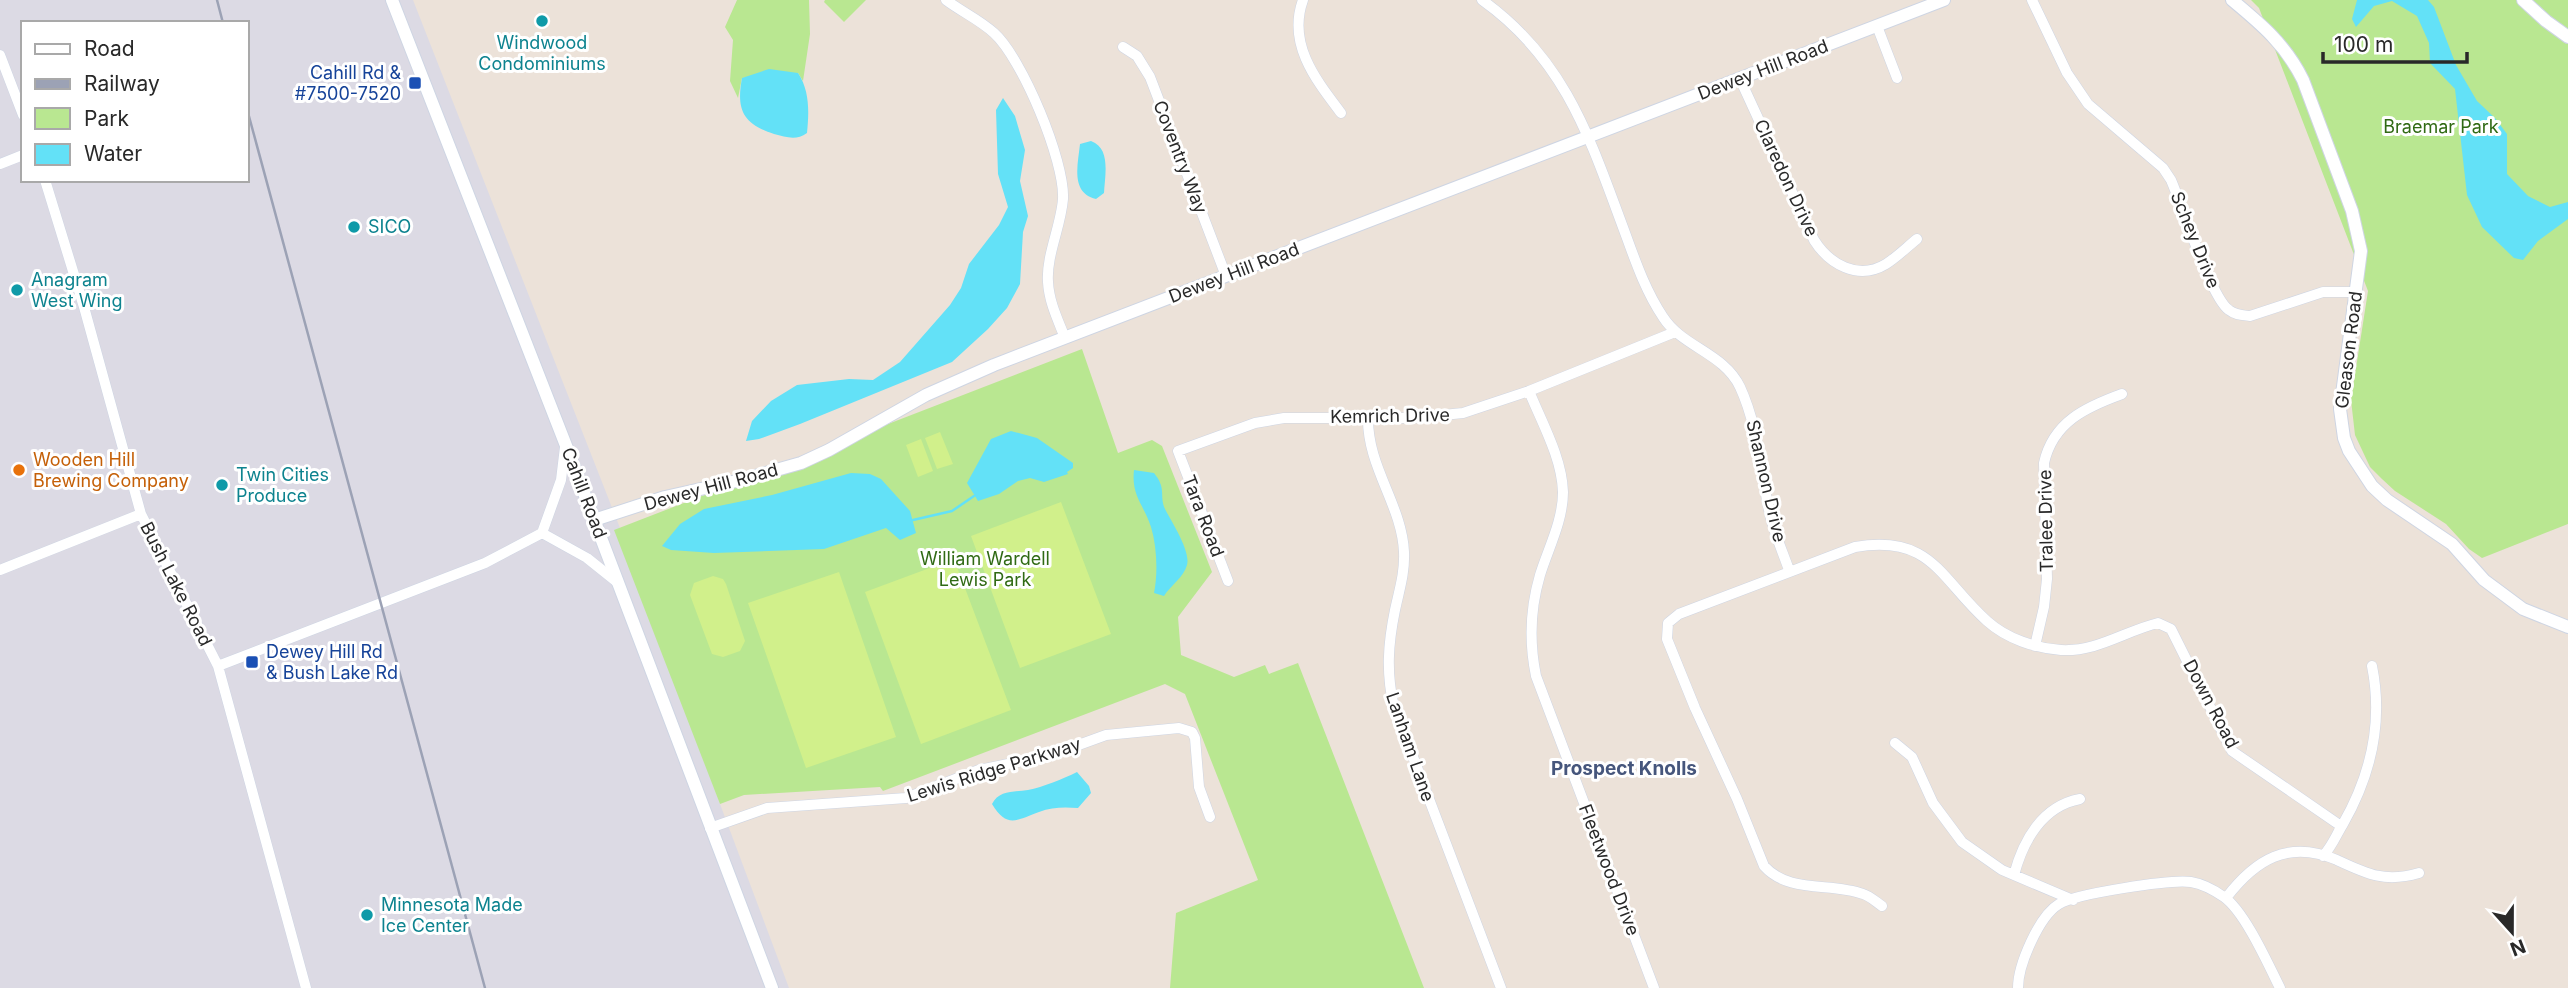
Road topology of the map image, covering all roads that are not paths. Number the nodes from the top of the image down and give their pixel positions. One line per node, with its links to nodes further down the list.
1 (392, 0): 31 (street, Cahill Road)
2 (946, 0): 27 (street)
3 (1303, 0): 18 (street)
4 (1482, 0): 10 (street, Shannon Drive)
5 (1492, 0): 10 (street)
6 (1944, 0): 11 (street, Dewey Hill Road)
7 (2032, 0): 25 (street, Schey Drive)
8 (2232, 0): 25 (street, Gleason Road)
9 (2523, 0): 12 (street)
10 (1499, 13): 19 (street, Shannon Drive)
11 (1877, 26): 15 (street); 16 (street, Dewey Hill Road)
12 (2568, 37)
13 (1123, 47): 24 (street, Coventry Way)
14 (0, 55): 17 (street)
15 (1897, 78)
16 (1740, 79): 19 (street, Dewey Hill Road); 23 (street, Claredon Drive)
17 (21, 110)
18 (1341, 113)
19 (1589, 137): 24 (street, Dewey Hill Road); 26 (street, Shannon Drive)
20 (21, 156): 21 (street)
21 (0, 164)
22 (46, 182): 33 (street, Bush Lake Road)
23 (1917, 239)
24 (1226, 276): 27 (street, Dewey Hill Road)
25 (2357, 292): 40 (street, Gleason Road)
26 (1675, 332): 28 (street, Kemrich Drive); 37 (street, Shannon Drive)
27 (1065, 338): 34 (street, Dewey Hill Road)
28 (1529, 391): 30 (street, Kemrich Drive); 58 (street, Fleetwood Drive)
29 (2122, 394): 41 (street, Tralee Drive)
30 (1368, 417): 32 (street, Kemrich Drive); 57 (street, Lanham Lane)
31 (565, 443): 34 (street, Cahill Road); 35 (street)
32 (1178, 451): 38 (street, Tara Road)
33 (141, 514): 36 (street); 42 (street, Bush Lake Road)
34 (594, 520): 39 (street, Cahill Road)
35 (542, 533): 39 (street); 42 (street)
36 (0, 570)
37 (1789, 570): 41 (street); 54 (street)
38 (1228, 581)
39 (619, 583): 48 (street, Cahill Road)
40 (2568, 626)
41 (2035, 646): 47 (street, Down Road)
42 (218, 666): 55 (street, Bush Lake Road)
43 (2372, 666): 47 (street)
44 (1895, 743): 51 (street)
45 (2080, 799): 51 (street)
46 (1210, 817): 48 (street, Lewis Ridge Parkway)
47 (2342, 826): 49 (street)
48 (710, 828): 56 (street, Cahill Road)
49 (2323, 856): 50 (street); 52 (street)
50 (2419, 873)
51 (2014, 875): 53 (street)
52 (2226, 898): 53 (street); 60 (street)
53 (2073, 900): 59 (street)
54 (1882, 906)
55 (306, 988)
56 (772, 988)
57 (1501, 988)
58 (1654, 988)
59 (2018, 988)
60 (2280, 988)

